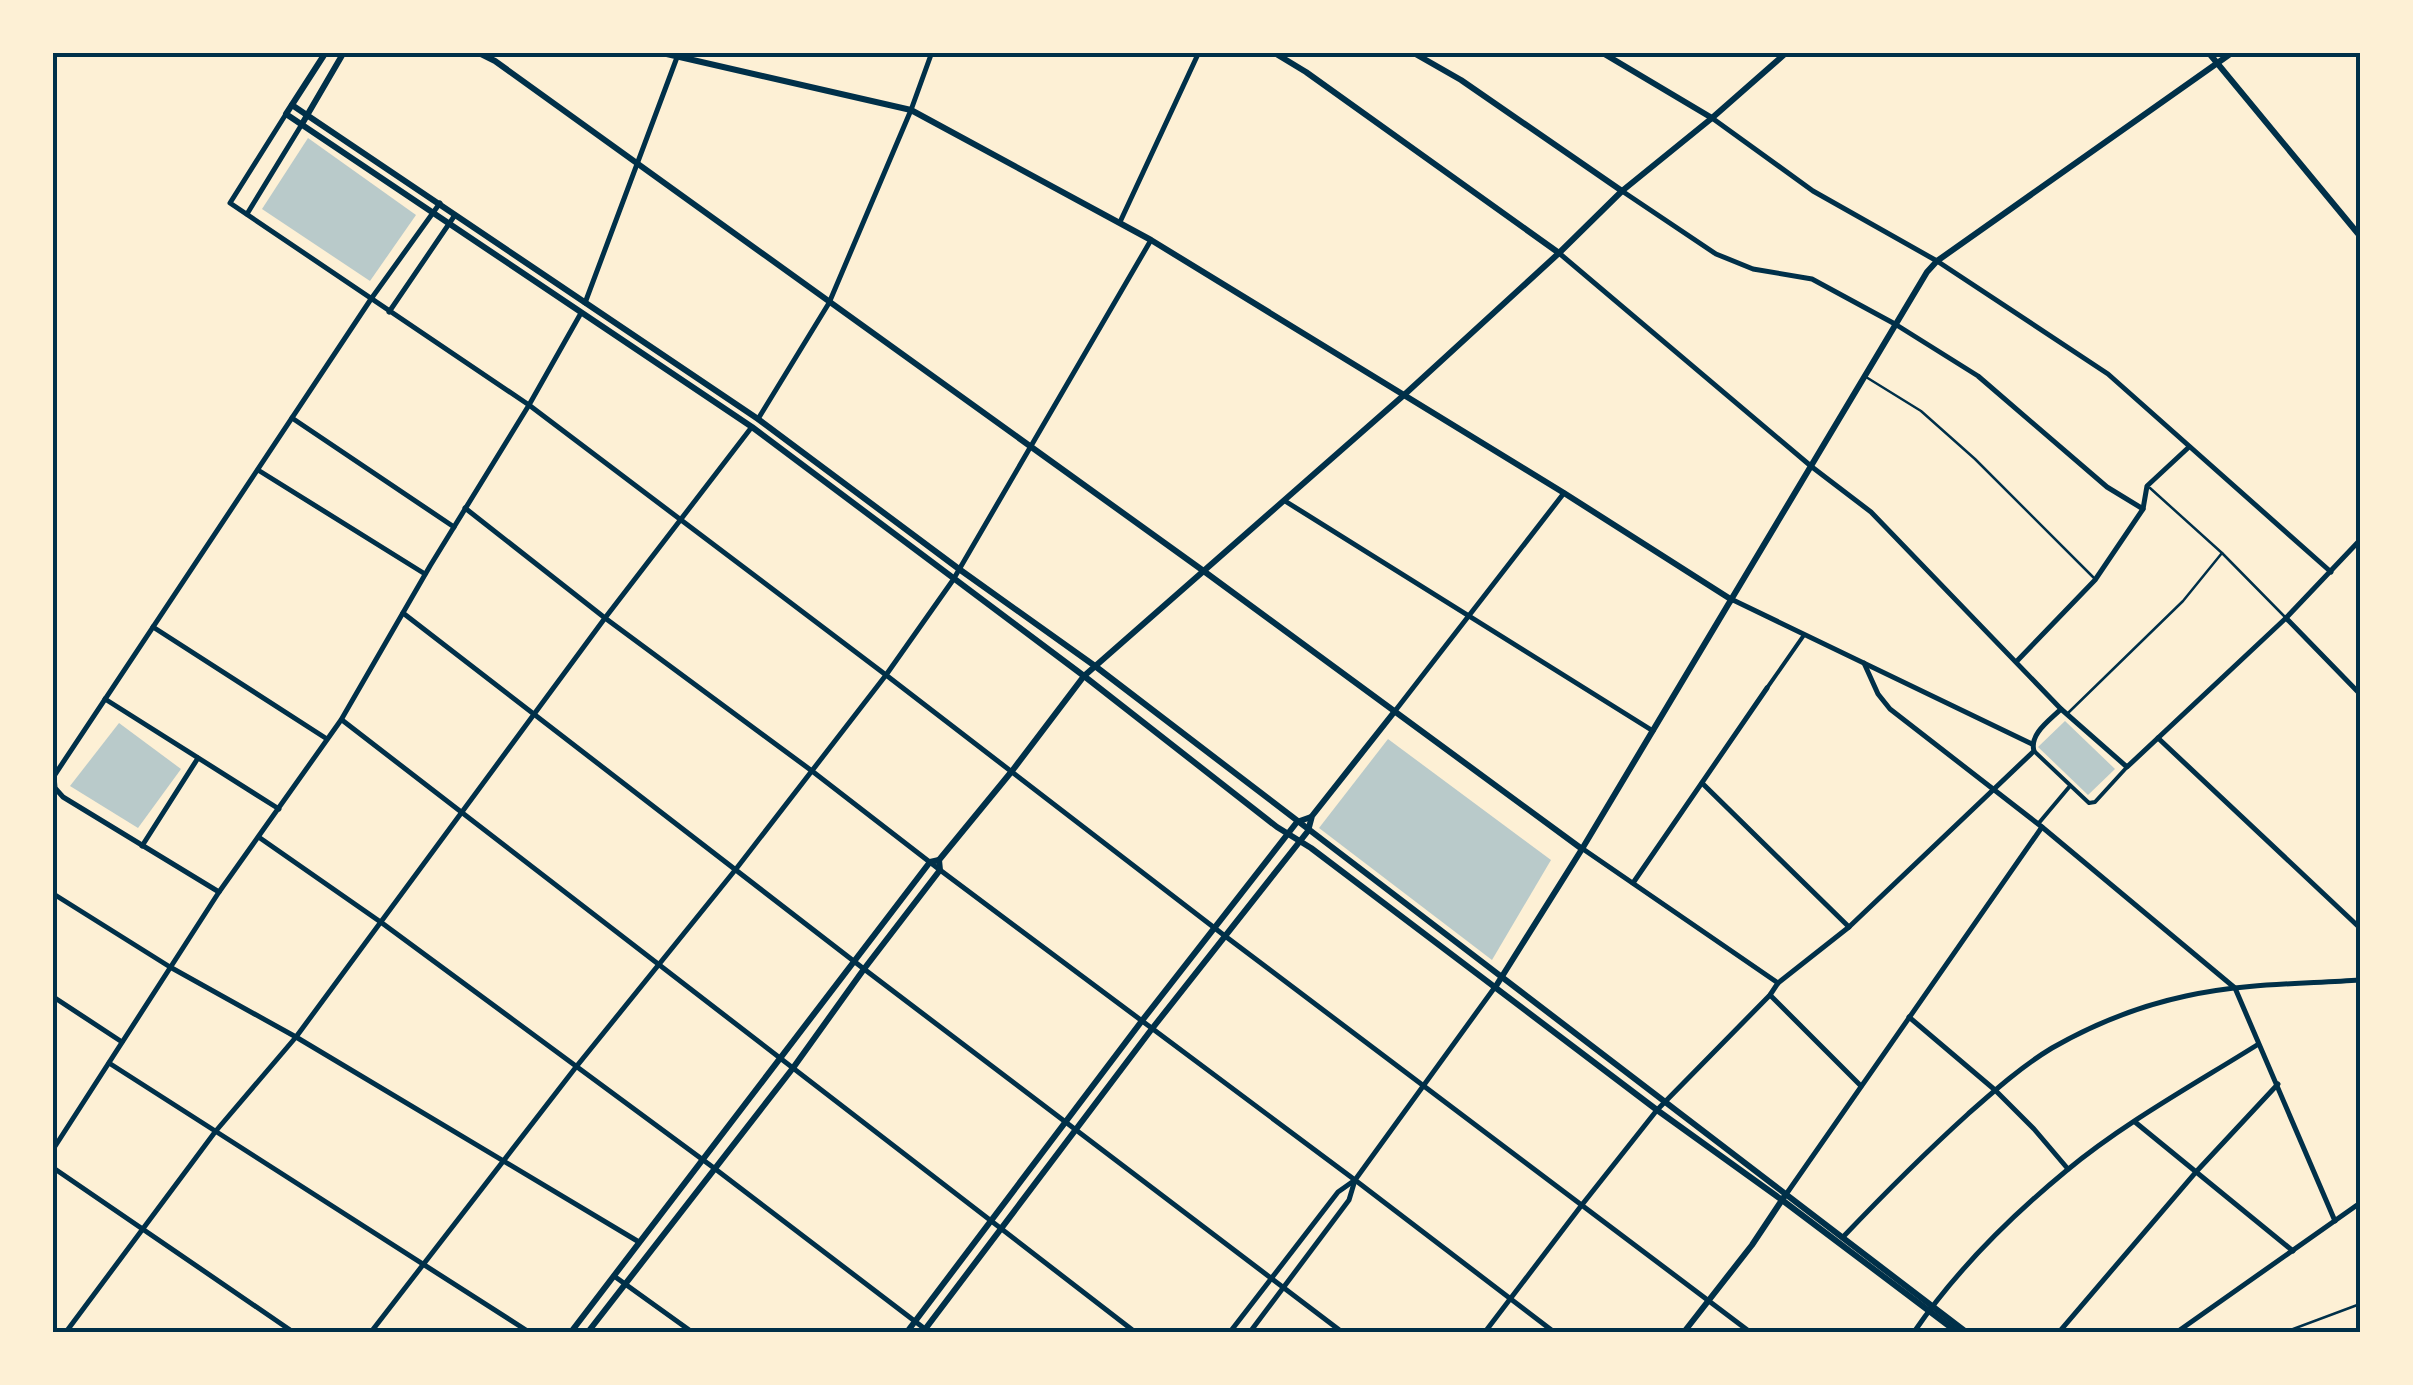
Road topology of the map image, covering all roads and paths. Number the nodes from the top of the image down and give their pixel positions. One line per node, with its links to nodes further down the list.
1 (326, 52): 15 (main road)
2 (344, 52): 18 (main road)
3 (477, 52): 21 (main road)
4 (658, 52): 13 (main road)
5 (932, 52): 16 (street)
6 (1199, 52): 27 (street)
7 (1273, 52): 31 (main road)
8 (1412, 52): 22 (main road)
9 (1602, 52): 19 (main road)
10 (1786, 52): 19 (main road)
11 (2208, 52): 14 (main road)
12 (2233, 52): 14 (main road)
13 (678, 54): 16 (main road); 21 (street)
14 (2218, 64): 29 (main road); 32 (main road)
15 (292, 104): 17 (main road); 18 (main road)
16 (911, 110): 27 (main road); 35 (street)
17 (286, 114): 20 (main road); 25 (street)
18 (307, 114): 20 (main road); 23 (main road)
19 (1712, 118): 22 (main road); 32 (street)
20 (302, 124): 24 (main road); 25 (street)
21 (638, 164): 34 (street); 35 (main road)
22 (1622, 191): 31 (main road); 38 (street)
23 (440, 203): 24 (street); 26 (main road)
24 (433, 212): 28 (main road); 33 (street)
25 (247, 214): 33 (street)
26 (456, 214): 28 (street); 34 (main road)
27 (1120, 222): 30 (main road)
28 (449, 223): 36 (street); 37 (main road)
29 (2360, 236)
30 (1152, 240): 40 (main road); 46 (street)
31 (1559, 253): 40 (main road); 47 (street)
32 (1937, 261): 38 (main road); 45 (street)
33 (371, 299): 36 (street); 42 (street)
34 (586, 302): 37 (street); 43 (main road)
35 (829, 303): 43 (street); 46 (main road)
36 (389, 312): 41 (street)
37 (582, 312): 41 (street); 44 (main road)
38 (1895, 324): 39 (main road); 53 (street)
39 (1864, 376): 47 (main road); 63 (lane)
40 (1404, 395): 50 (main road); 51 (main road)
41 (529, 405): 52 (street); 54 (street)
42 (292, 418): 48 (street); 55 (street)
43 (758, 419): 44 (street); 58 (main road)
44 (752, 427): 54 (street); 62 (main road)
45 (2189, 447): 49 (street); 60 (street)
46 (1030, 448): 58 (street); 59 (main road)
47 (1812, 467): 64 (main road); 71 (street)
48 (258, 470): 61 (street); 69 (street)
49 (2148, 486): 53 (street); 57 (lane)
50 (1564, 493): 64 (main road); 66 (street)
51 (1285, 500): 59 (main road); 66 (street)
52 (465, 508): 55 (street); 67 (street)
53 (2143, 509): 63 (street)
54 (680, 520): 67 (street); 74 (street)
55 (454, 527): 61 (street)
56 (2360, 540): 60 (street)
57 (2222, 553): 68 (lane); 82 (lane)
58 (959, 569): 62 (street); 73 (main road)
59 (1205, 572): 73 (main road); 80 (main road)
60 (2331, 572): 68 (street)
61 (425, 574): 65 (street)
62 (953, 580): 74 (street); 75 (main road)
63 (2096, 580): 71 (street)
64 (1732, 600): 70 (street); 84 (main road)
65 (403, 613): 81 (street); 83 (street)
66 (1470, 617): 80 (street); 84 (street)
67 (604, 618): 81 (street); 90 (street)
68 (2286, 618): 77 (street); 85 (street)
69 (153, 627): 78 (street); 86 (street)
70 (1804, 634): 72 (street); 76 (street)
71 (2017, 661): 79 (street)
72 (1864, 663): 87 (street); 94 (street)
73 (1095, 666): 75 (main road); 98 (main road)
74 (886, 675): 90 (street); 91 (street)
75 (1084, 676): 91 (main road); 101 (main road)
76 (1767, 688): 92 (street)
77 (2360, 694)
78 (105, 699): 88 (street); 104 (street)
79 (2061, 709): 82 (street); 87 (street)
80 (1394, 711): 97 (main road); 105 (main road)
81 (535, 714): 96 (street); 108 (street)
82 (2067, 714): 89 (street)
83 (341, 720): 86 (street); 96 (street)
84 (1653, 731): 105 (main road)
85 (2158, 738): 89 (street); 116 (street)
86 (328, 739): 95 (street)
87 (2033, 748): 93 (street); 94 (street)
88 (198, 758): 95 (street); 104 (street)
89 (2127, 767): 93 (street)
90 (812, 770): 107 (street); 108 (street)
91 (1012, 771): 106 (main road); 114 (street)
92 (1702, 783): 110 (street); 115 (street)
93 (2070, 786): 99 (street)
94 (1995, 790): 99 (street); 115 (street)
95 (279, 809): 102 (street)
96 (460, 813): 113 (street); 119 (street)
97 (1312, 816): 98 (main road); 100 (main road)
98 (1297, 822): 100 (main road); 101 (main road)
99 (2040, 826): 125 (street); 128 (street)
100 (1308, 830): 103 (main road); 123 (main road)
101 (1288, 834): 103 (main road); 114 (main road)
102 (259, 838): 111 (street); 113 (street)
103 (1299, 842): 117 (main road); 123 (main road)
104 (142, 846): 111 (street)
105 (1582, 849): 110 (street); 123 (main road)
106 (939, 860): 107 (main road); 109 (main road)
107 (930, 862): 109 (street); 118 (main road)
108 (736, 869): 118 (street); 119 (street)
109 (940, 870): 121 (main road); 129 (street)
110 (1633, 883): 124 (street)
111 (219, 892): 120 (street)
112 (52, 894): 120 (street)
113 (382, 923): 131 (street); 136 (street)
114 (1214, 927): 117 (street); 129 (main road)
115 (1849, 927): 124 (street)
116 (2360, 928)
117 (1225, 936): 130 (main road); 139 (street)
118 (854, 962): 121 (street); 134 (main road)
119 (658, 964): 134 (street); 136 (street)
120 (170, 967): 131 (street); 132 (street)
121 (864, 970): 137 (main road); 145 (street)
122 (2360, 980): 125 (street)
123 (1498, 982): 139 (street); 142 (main road); 143 (main road)
124 (1778, 984): 126 (street)
125 (2235, 988): 133 (street); 141 (street)
126 (1770, 994): 140 (street); 142 (street)
127 (52, 996): 132 (street)
128 (1909, 1017): 140 (street); 141 (street)
129 (1141, 1022): 130 (street); 145 (main road)
130 (1151, 1030): 146 (main road); 155 (street)
131 (296, 1037): 147 (street); 149 (street)
132 (122, 1042): 135 (street)
133 (2258, 1044): 138 (street); 144 (street)
134 (780, 1058): 137 (street); 150 (main road)
135 (109, 1063): 147 (street); 148 (street)
136 (576, 1067): 149 (street); 150 (street)
137 (793, 1068): 152 (main road); 159 (street)
138 (2278, 1084): 154 (street); 160 (street)
139 (1425, 1086): 155 (street); 158 (street)
140 (1861, 1086): 156 (street)
141 (1995, 1090): 153 (street); 163 (street)
142 (1664, 1103): 143 (street); 156 (main road)
143 (1657, 1110): 156 (main road); 158 (street)
144 (2135, 1122): 153 (street); 154 (street)
145 (1065, 1123): 146 (street); 159 (main road)
146 (1076, 1131): 162 (main road); 168 (street)
147 (215, 1132): 161 (street); 166 (street)
148 (52, 1150)
149 (504, 1160): 164 (street); 166 (street)
150 (703, 1160): 152 (street); 164 (main road)
151 (52, 1166): 161 (street)
152 (714, 1168): 169 (main road); 175 (street)
153 (2068, 1169): 174 (street)
154 (2194, 1172): 165 (street); 196 (street)
155 (1356, 1180): 168 (street); 170 (street); 171 (street)
156 (1784, 1196): 163 (main road); 172 (main road)
157 (2360, 1203): 160 (street)
158 (1581, 1206): 171 (street); 172 (street)
159 (990, 1222): 162 (street); 175 (main road)
160 (2335, 1222): 165 (street)
161 (142, 1230): 176 (street); 177 (street)
162 (1000, 1230): 184 (main road); 185 (street)
163 (1839, 1241): 174 (main road)
164 (639, 1242): 167 (main road)
165 (2293, 1251): 197 (street)
166 (423, 1265): 178 (street); 179 (street)
167 (614, 1276): 169 (street); 180 (main road)
168 (1271, 1278): 170 (street); 186 (street)
169 (625, 1284): 181 (main road); 182 (street)
170 (1284, 1288): 187 (street); 188 (street)
171 (1510, 1300): 189 (street); 190 (street)
172 (1707, 1300): 191 (main road); 192 (street)
173 (2360, 1304): 198 (lane)
174 (1930, 1309): 193 (street); 194 (main road); 195 (main road)
175 (915, 1322): 183 (main road); 184 (street)
176 (66, 1332)
177 (293, 1332)
178 (371, 1332)
179 (529, 1332)
180 (571, 1332)
181 (588, 1332)
182 (692, 1332)
183 (907, 1332)
184 (926, 1332)
185 (1136, 1332)
186 (1230, 1332)
187 (1250, 1332)
188 (1342, 1332)
189 (1486, 1332)
190 (1554, 1332)
191 (1684, 1332)
192 (1750, 1332)
193 (1914, 1332)
194 (1957, 1332)
195 (1966, 1332)
196 (2059, 1332)
197 (2178, 1332)
198 (2286, 1332)

